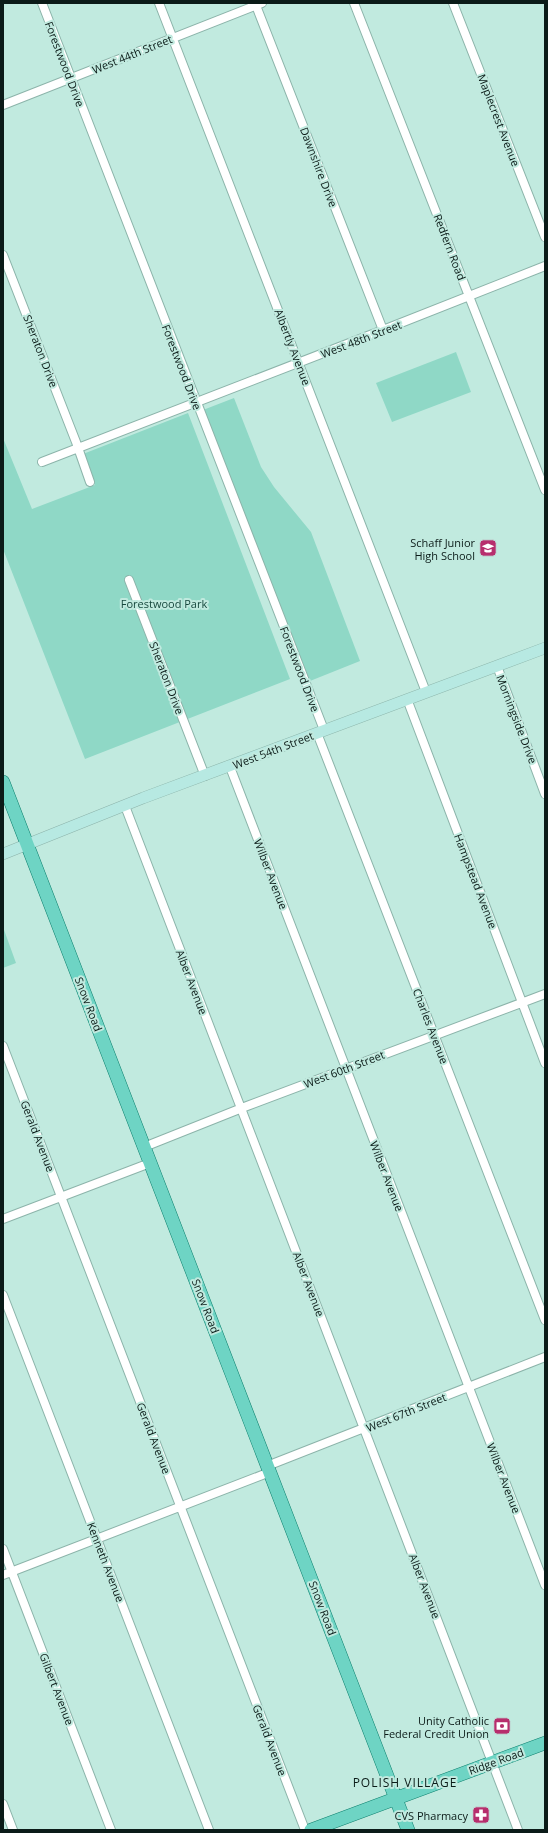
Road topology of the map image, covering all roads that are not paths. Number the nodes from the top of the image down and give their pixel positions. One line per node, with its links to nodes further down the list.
1 (42, 3): 7 (street, Forestwood Drive)
2 (159, 3): 6 (street, Albertly Avenue)
3 (354, 3): 12 (street, Redfern Road)
4 (453, 3): 9 (street, Maplecrest Avenue)
5 (258, 4): 6 (street, West 44th Street); 13 (street, Dawnshire Drive)
6 (172, 38): 7 (street, West 44th Street); 14 (street, Albertly Avenue)
7 (71, 79): 8 (street, West 44th Street); 15 (street, Forestwood Drive)
8 (3, 105)
9 (545, 237)
10 (3, 255): 16 (street, Sheraton Drive)
11 (545, 266): 12 (street, West 48th Street)
12 (468, 295): 13 (street, West 48th Street); 19 (street, Redfern Road)
13 (383, 330): 14 (street, West 48th Street)
14 (299, 363): 15 (street, West 48th Street); 23 (street, Albertly Avenue)
15 (195, 402): 16 (street, West 48th Street); 25 (street, Forestwood Drive)
16 (78, 447): 17 (street, West 48th Street); 18 (street, Sheraton Drive)
17 (42, 462)
18 (90, 482)
19 (545, 490)
20 (129, 580): 27 (street, Sheraton Drive)
21 (545, 648): 22 (street, West 54th Street)
22 (497, 666): 23 (street, West 54th Street); 29 (street, Morningside Drive)
23 (426, 692): 24 (street, West 54th Street)
24 (407, 699): 25 (street, West 54th Street); 34 (street, Hampstead Avenue)
25 (320, 731): 26 (street, West 54th Street); 35 (street, Charles Avenue)
26 (230, 767): 27 (street, West 54th Street); 38 (street, Wilber Avenue)
27 (205, 776): 30 (street, West 54th Street)
28 (3, 782): 31 (main road, Snow Road)
29 (545, 794)
30 (125, 806): 31 (street, West 54th Street); 39 (street, Alber Avenue)
31 (27, 845): 32 (street, West 54th Street); 40 (main road, Snow Road)
32 (3, 854)
33 (545, 994): 34 (street, West 60th Street)
34 (522, 1002): 35 (street, West 60th Street); 37 (street, Hampstead Avenue)
35 (434, 1035): 38 (street, West 60th Street); 45 (street, Charles Avenue)
36 (3, 1046): 42 (street, Gerald Avenue)
37 (545, 1063)
38 (346, 1069): 39 (street, West 60th Street); 47 (street, Wilber Avenue)
39 (241, 1109): 40 (street, West 60th Street); 48 (street, Alber Avenue)
40 (144, 1147): 41 (main road, Snow Road)
41 (150, 1163): 42 (street); 49 (main road, Snow Road)
42 (61, 1197): 43 (street); 50 (street, Gerald Avenue)
43 (3, 1219)
44 (3, 1295): 51 (street, Kenneth Avenue)
45 (545, 1320)
46 (545, 1357): 47 (street, West 67th Street)
47 (469, 1386): 48 (street, West 67th Street); 55 (street, Wilber Avenue)
48 (365, 1428): 49 (street, West 67th Street); 57 (street, Alber Avenue)
49 (269, 1469): 50 (street, West 67th Street); 58 (main road, Snow Road)
50 (180, 1507): 51 (street, West 67th Street); 63 (street, Gerald Avenue)
51 (97, 1538): 53 (street, West 67th Street); 62 (street, Kenneth Avenue)
52 (3, 1549): 53 (street, Gilbert Avenue)
53 (12, 1572): 54 (street, West 67th Street); 61 (street, Gilbert Avenue)
54 (3, 1575)
55 (545, 1585)
56 (545, 1743): 57 (main road, Ridge Road)
57 (492, 1762): 58 (main road, Ridge Road); 66 (street, Alber Avenue)
58 (397, 1798): 64 (main road, Ridge Road); 65 (main road, Snow Road)
59 (3, 1804): 60 (street)
60 (13, 1830)
61 (111, 1830)
62 (209, 1830)
63 (305, 1830)
64 (311, 1830)
65 (408, 1830)
66 (518, 1830)

